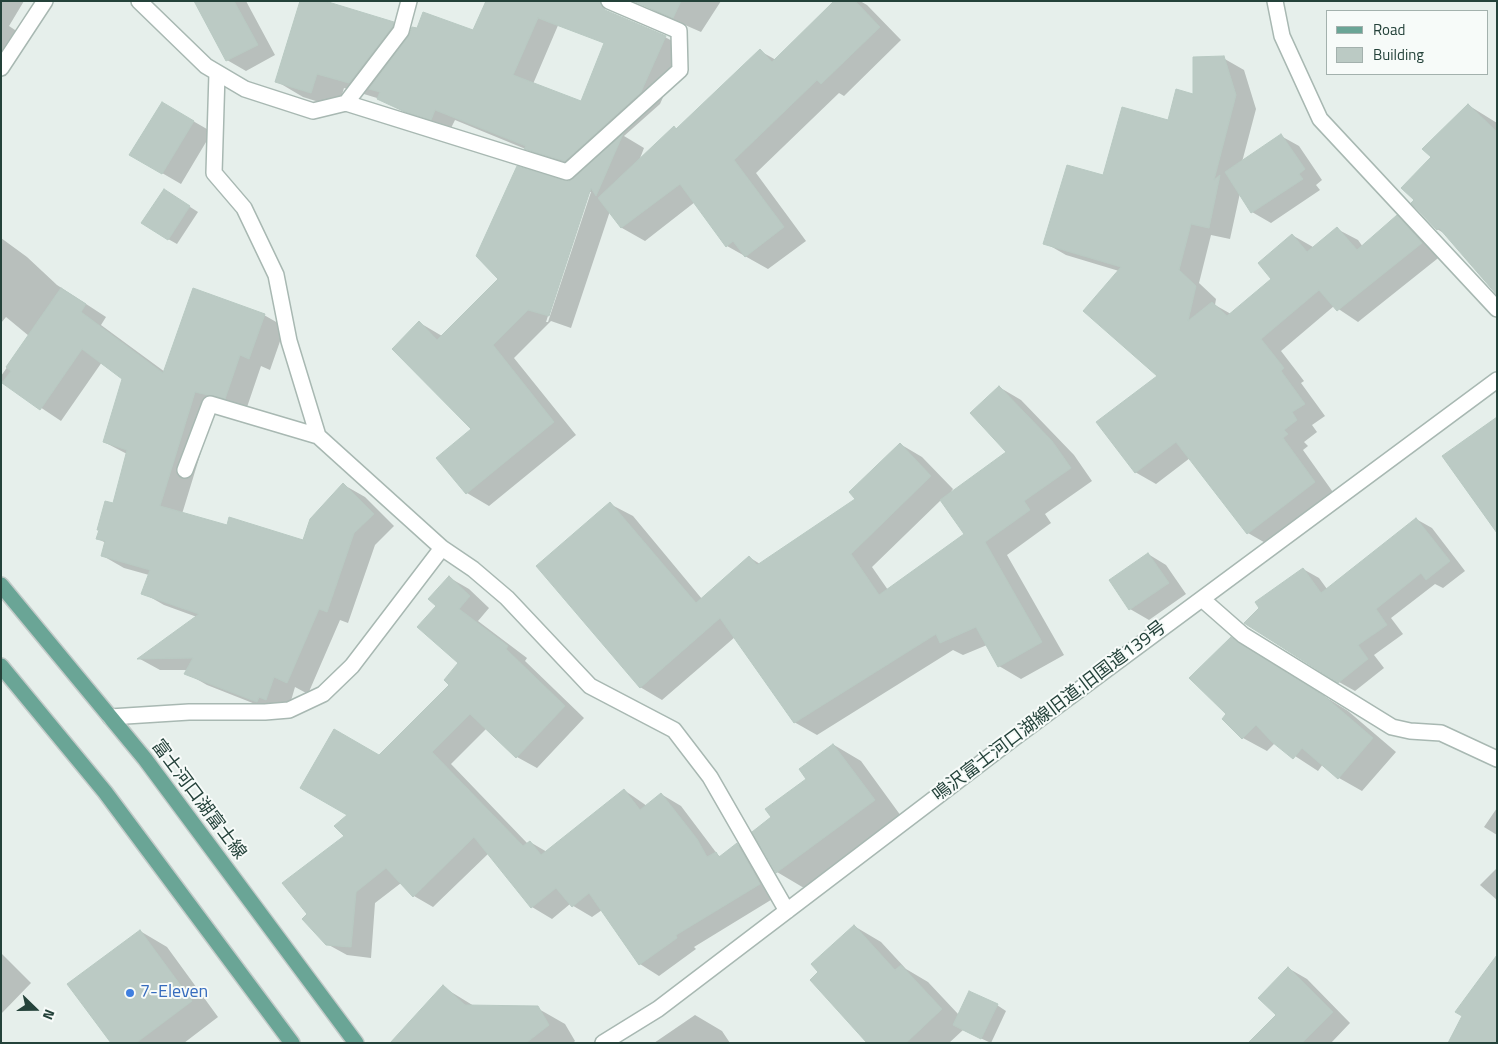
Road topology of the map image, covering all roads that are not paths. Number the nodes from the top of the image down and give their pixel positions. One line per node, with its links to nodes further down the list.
1 (45, 1): 6 (street)
2 (139, 1): 7 (street)
3 (409, 1): 8 (street)
4 (609, 1): 8 (street)
5 (1275, 1): 9 (street)
6 (1, 68)
7 (217, 73): 8 (street); 11 (street)
8 (346, 103)
9 (1497, 308)
10 (1497, 380): 15 (street, 鳴沢富士河口湖線旧道;旧国道139号)
11 (318, 436): 12 (street); 13 (street)
12 (185, 470)
13 (442, 548): 17 (street); 19 (street)
14 (1, 585): 17 (main road, 富士河口湖富士線)
15 (1202, 599): 18 (street); 19 (street, 鳴沢富士河口湖線旧道;旧国道139号)
16 (1, 666): 20 (main road)
17 (110, 717): 21 (main road, 富士河口湖富士線)
18 (1497, 759)
19 (787, 912): 22 (street, 鳴沢富士河口湖線旧道;旧国道139号)
20 (292, 1043)
21 (356, 1043)
22 (604, 1043)

